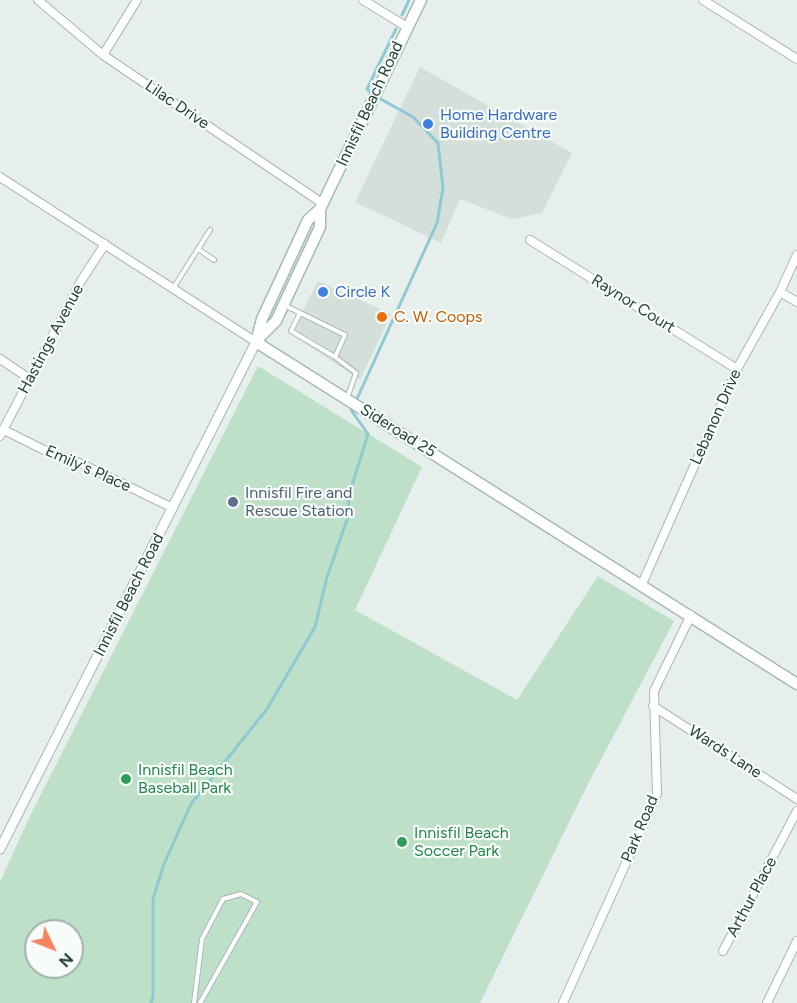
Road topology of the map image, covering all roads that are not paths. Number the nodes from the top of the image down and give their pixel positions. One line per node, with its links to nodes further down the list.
1 (38, 0): 7 (street, Lilac Drive)
2 (137, 0): 7 (street)
3 (363, 0): 6 (street)
4 (421, 0): 6 (main road, Innisfil Beach Road)
5 (703, 0): 8 (street)
6 (407, 27): 10 (main road, Innisfil Beach Road)
7 (103, 55): 10 (street, Lilac Drive)
8 (797, 59)
9 (0, 177): 13 (street, Sideroad 25)
10 (321, 206): 20 (main road, Innisfil Beach Road); 22 (main road, Innisfil Beach Road)
11 (210, 230): 14 (lane)
12 (530, 240): 25 (street, Raynor Court)
13 (105, 244): 17 (street, Sideroad 25); 26 (street, Hastings Avenue)
14 (198, 249): 16 (lane); 17 (lane)
15 (797, 255): 18 (street, Lebanon Drive)
16 (214, 260)
17 (173, 288): 22 (street, Sideroad 25)
18 (780, 292): 19 (street); 25 (street, Lebanon Drive)
19 (797, 302)
20 (283, 305): 21 (lane); 22 (main road, Innisfil Beach Road)
21 (300, 313): 23 (lane); 23 (lane)
22 (256, 342): 27 (main road, Sideroad 25); 29 (street, Innisfil Beach Road)
23 (335, 357): 27 (lane)
24 (0, 359): 26 (street)
25 (737, 369): 30 (street, Lebanon Drive)
26 (30, 379): 28 (street, Hastings Avenue)
27 (347, 399): 30 (main road, Sideroad 25)
28 (2, 433): 29 (street, Emily's Place)
29 (173, 508): 36 (street, Innisfil Beach Road)
30 (642, 584): 31 (main road, Sideroad 25)
31 (691, 615): 32 (main road, Sideroad 25); 33 (street, Park Road)
32 (797, 684)
33 (653, 706): 34 (street, Wards Lane); 41 (street, Park Road)
34 (797, 799)
35 (797, 811): 38 (street, Arthur Place)
36 (0, 849)
37 (797, 941): 42 (street)
38 (723, 951)
39 (194, 1003): 40 (lane)
40 (200, 1003)
41 (563, 1003)
42 (767, 1003)

